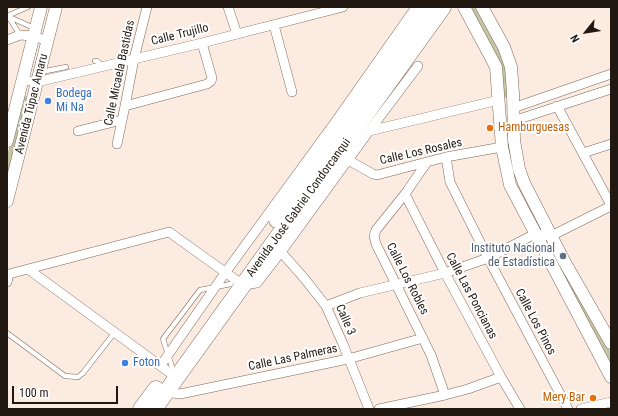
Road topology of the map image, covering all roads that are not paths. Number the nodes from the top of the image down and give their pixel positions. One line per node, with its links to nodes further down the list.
1 (28, 7): 12 (lane)
2 (41, 7): 14 (main road, Avenida Túpac Amaru)
3 (56, 7): 18 (main road, Avenida Túpac Amaru)
4 (147, 7): 21 (street, Calle Micaela Bastidas)
5 (343, 7): 13 (street, Calle Trujillo)
6 (416, 7): 20 (street)
7 (429, 7): 20 (highway, Avenida José Gabriel Condorcanqui)
8 (443, 7): 39 (highway, Avenida José Gabriel Condorcanqui)
9 (464, 7): 31 (main road)
10 (482, 7): 35 (main road)
11 (231, 8): 15 (street)
12 (7, 16): 14 (lane); 16 (lane)
13 (274, 25): 15 (street, Calle Trujillo); 30 (street)
14 (34, 32): 16 (street); 18 (street); 28 (main road, Avenida Túpac Amaru)
15 (237, 34): 19 (street, Calle Trujillo)
16 (20, 35): 17 (street)
17 (7, 40)
18 (48, 41): 27 (main road, Avenida Túpac Amaru)
19 (202, 43): 21 (street, Calle Trujillo); 33 (street)
20 (390, 52): 39 (highway, Avenida José Gabriel Condorcanqui)
21 (134, 59): 23 (street, Calle Trujillo); 33 (street, Calle Micaela Bastidas)
22 (95, 61): 23 (lane)
23 (103, 66): 26 (street, Calle Trujillo)
24 (418, 66): 39 (street)
25 (611, 74): 32 (street)
26 (60, 76): 27 (street, Calle Trujillo); 27 (lane)
27 (38, 77): 28 (street, Calle Trujillo); 51 (main road, Avenida Túpac Amaru)
28 (23, 80): 41 (main road, Avenida Túpac Amaru)
29 (611, 89): 34 (street)
30 (292, 92)
31 (499, 100): 39 (street); 44 (main road)
32 (530, 103): 35 (street); 36 (street)
33 (125, 106): 37 (street, Calle Micaela Bastidas)
34 (557, 106): 36 (street); 45 (street)
35 (513, 108): 38 (main road)
36 (534, 114): 38 (street)
37 (122, 120): 40 (street); 42 (street, Calle Micaela Bastidas)
38 (513, 121): 54 (main road)
39 (353, 129): 47 (street); 49 (highway, Avenida José Gabriel Condorcanqui); 59 (highway, Avenida José Gabriel Condorcanqui)
40 (78, 131)
41 (7, 139)
42 (117, 144)
43 (611, 144): 45 (street)
44 (502, 147): 46 (street, Calle Los Rosales); 53 (main road)
45 (583, 153): 52 (street)
46 (446, 157): 48 (street, Calle Los Rosales); 56 (street, Calle Los Pinos)
47 (348, 160): 48 (street, Calle Los Rosales); 49 (street)
48 (427, 162): 50 (street, Calle Los Robles)
49 (318, 192): 55 (street); 59 (highway, Avenida José Gabriel Condorcanqui)
50 (404, 194): 58 (street, Calle Las Poncianas); 61 (street, Calle Los Robles)
51 (7, 201)
52 (611, 205): 54 (street)
53 (535, 234): 54 (street); 56 (street); 71 (main road)
54 (551, 236): 67 (main road)
55 (282, 252): 59 (street); 63 (street, Calle 3)
56 (488, 258): 58 (street); 79 (street, Calle Los Pinos)
57 (28, 268): 59 (street); 60 (street); 64 (street)
58 (445, 273): 61 (street); 70 (street, Calle Las Poncianas)
59 (233, 280): 62 (street); 69 (highway, Avenida José Gabriel Condorcanqui)
60 (7, 282)
61 (396, 284): 63 (street); 66 (street, Calle Los Robles)
62 (214, 288): 69 (street); 69 (lane)
63 (326, 306): 68 (street, Calle 3)
64 (115, 332): 65 (lane); 69 (street)
65 (7, 333)
66 (423, 338): 68 (street, Calle Las Palmeras); 72 (street, Calle Los Robles)
67 (611, 343)
68 (348, 359): 69 (street, Calle Las Palmeras); 76 (street, Calle 3)
69 (169, 371): 74 (highway, Avenida José Gabriel Condorcanqui); 75 (highway, Avenida José Gabriel Condorcanqui)
70 (501, 377): 72 (street); 78 (street, Calle Las Poncianas)
71 (611, 377)
72 (445, 395): 77 (street)
73 (611, 402): 80 (street)
74 (142, 409)
75 (154, 409)
76 (369, 409)
77 (379, 409)
78 (520, 409)
79 (568, 409)
80 (581, 409)

